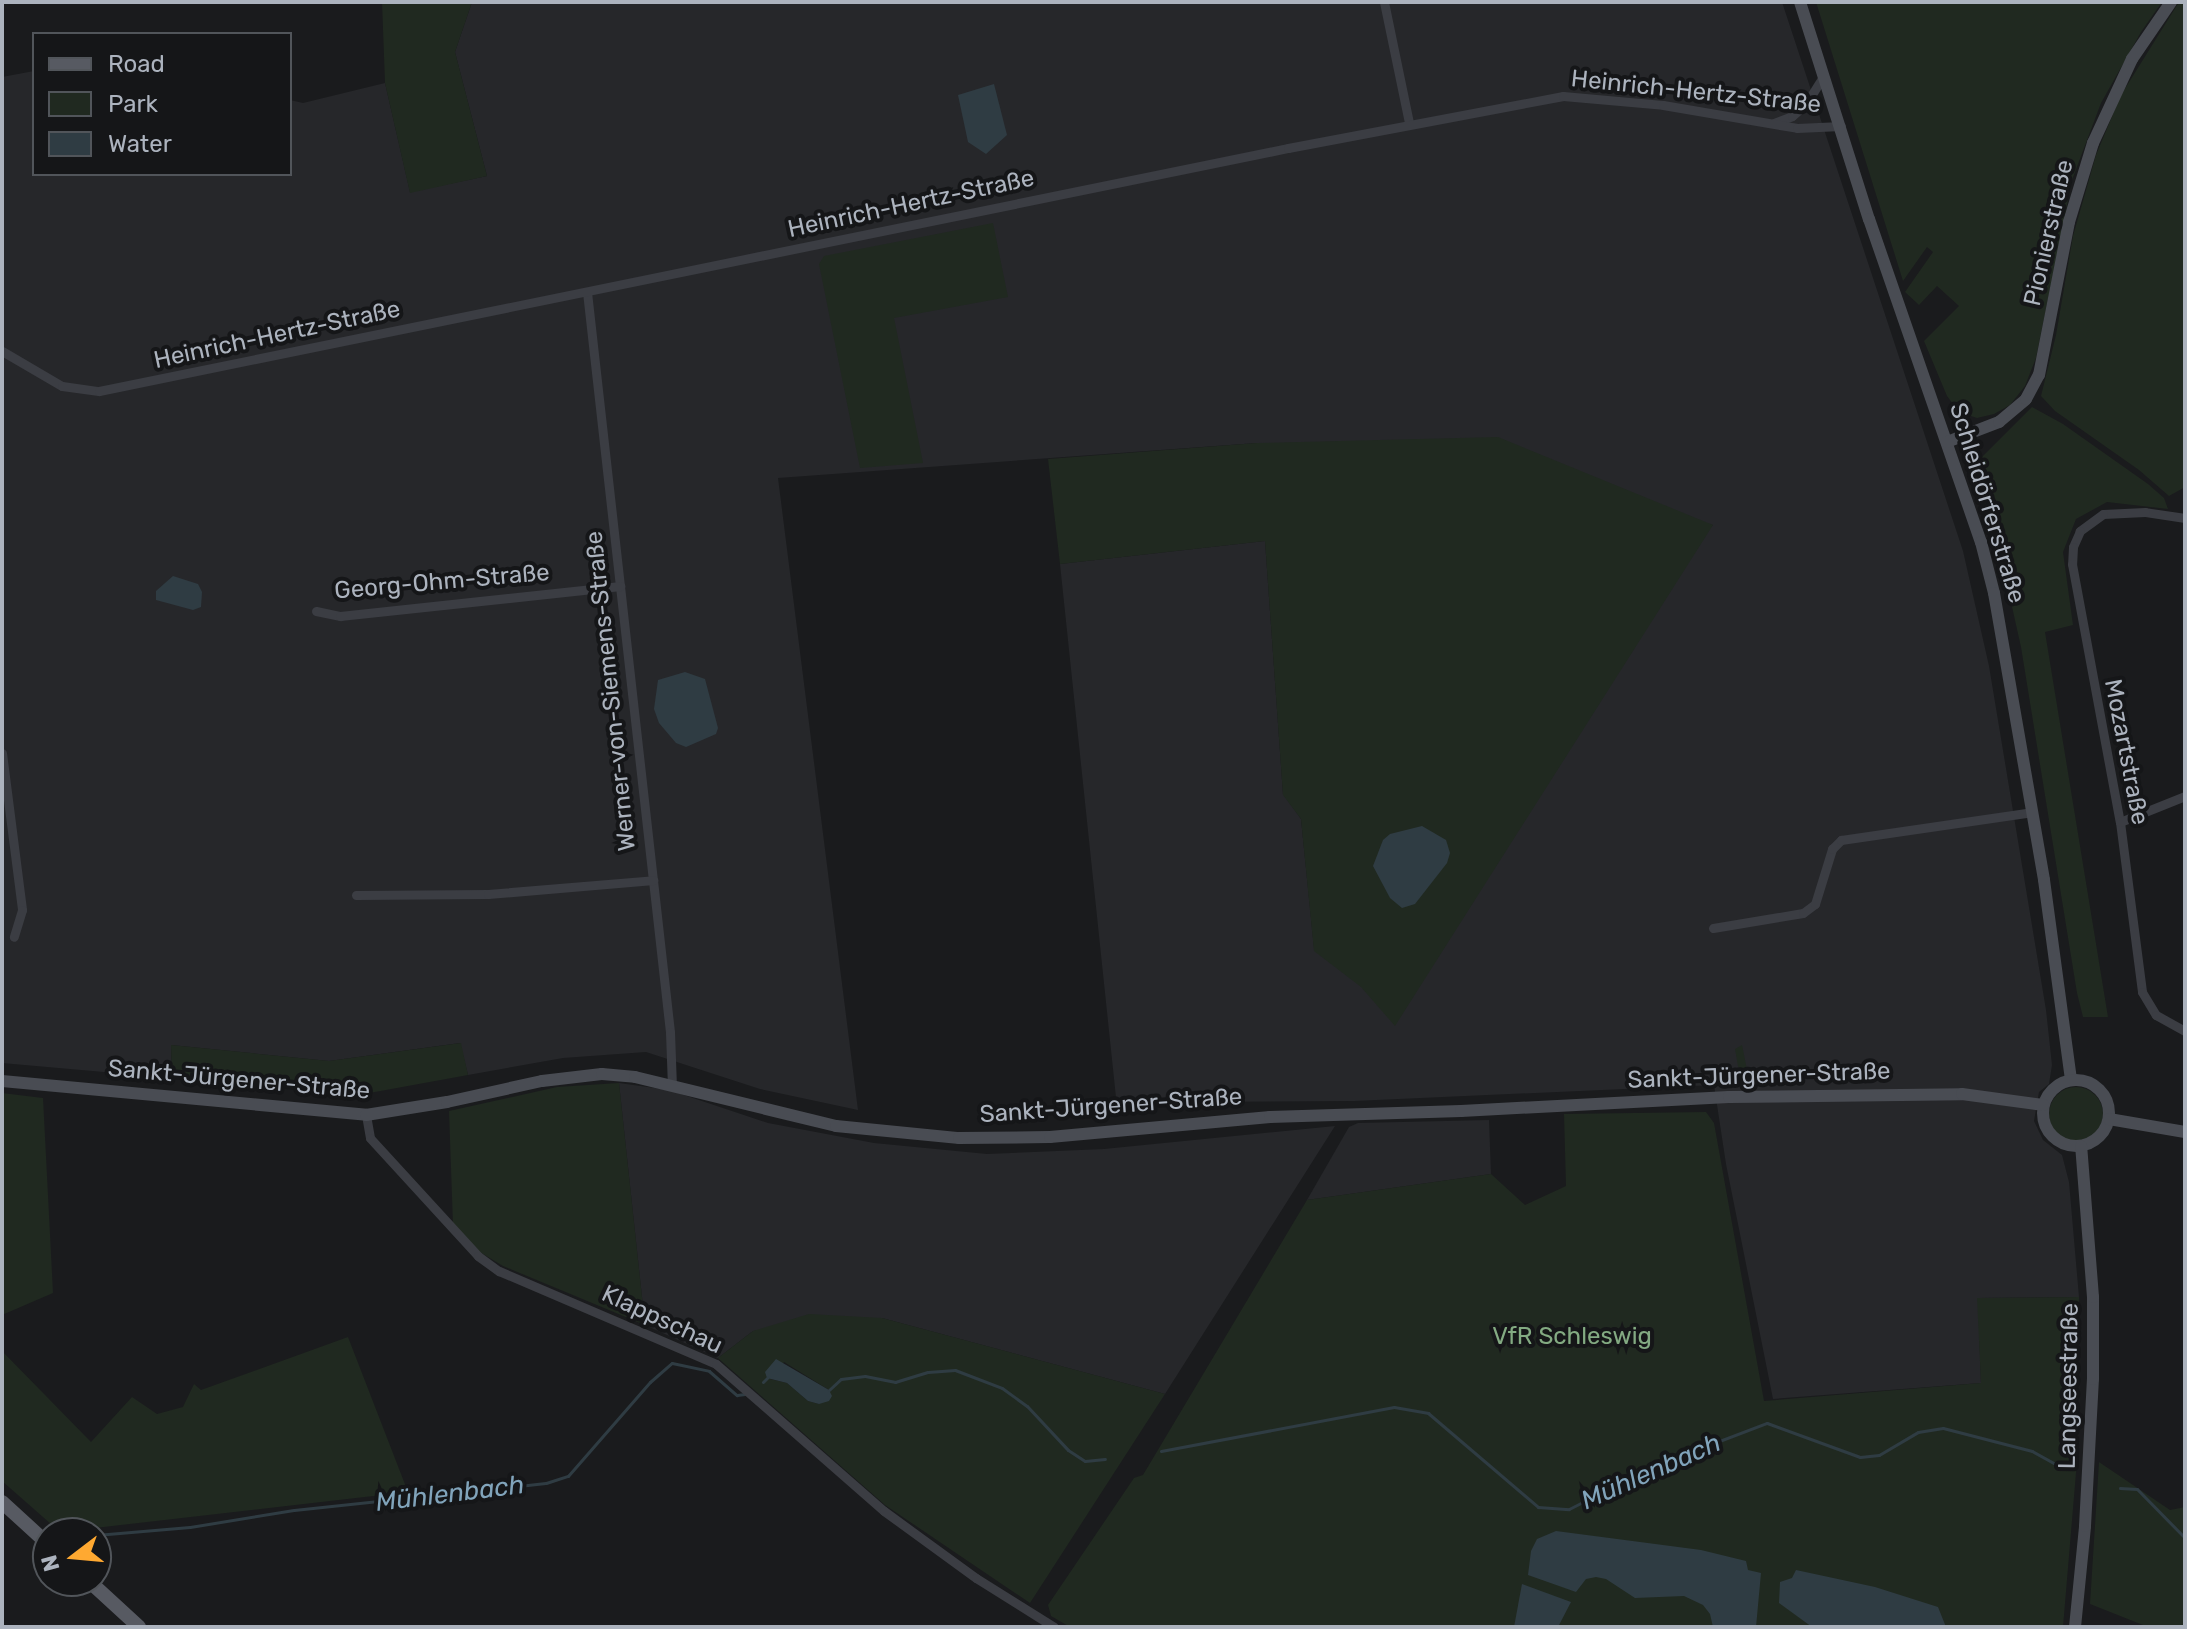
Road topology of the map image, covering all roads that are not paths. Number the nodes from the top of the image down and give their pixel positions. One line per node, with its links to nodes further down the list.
1 (1384, 2): 5 (street)
2 (1800, 2): 4 (street, Schleidörferstraße)
3 (2171, 2): 10 (street, Pionierstraße)
4 (1824, 74): 6 (street); 7 (street, Schleidörferstraße)
5 (1409, 123): 6 (street, Heinrich-Hertz-Straße); 8 (street, Heinrich-Hertz-Straße)
6 (1774, 123): 7 (street, Heinrich-Hertz-Straße)
7 (1841, 126): 10 (street, Schleidörferstraße)
8 (587, 292): 9 (street, Heinrich-Hertz-Straße); 12 (street, Werner-von-Siemens-Straße)
9 (2, 351)
10 (1947, 442): 16 (street, Schleidörferstraße)
11 (2185, 518): 17 (street, Mozartstraße)
12 (620, 586): 13 (street, Georg-Ohm-Straße); 18 (street, Werner-von-Siemens-Straße)
13 (316, 611)
14 (2, 753): 21 (street)
15 (2185, 796): 17 (street)
16 (2033, 812): 20 (street); 23 (street, Schleidörferstraße)
17 (2120, 822): 22 (street, Mozartstraße)
18 (653, 880): 19 (street); 25 (street, Werner-von-Siemens-Straße)
19 (356, 895)
20 (1713, 928)
21 (14, 937)
22 (2185, 1031)
23 (2071, 1080): 26 (street); 28 (street)
24 (2, 1081): 27 (street, Sankt-Jürgener-Straße)
25 (672, 1086): 26 (street, Sankt-Jürgener-Straße); 27 (street, Sankt-Jürgener-Straße)
26 (2043, 1105): 30 (street)
27 (366, 1115): 34 (street, Klappschau)
28 (2109, 1119): 29 (street); 30 (street)
29 (2185, 1132)
30 (2081, 1146): 36 (street, Langseestraße)
31 (2, 1502): 32 (main road)
32 (32, 1529)
33 (106, 1597): 35 (main road)
34 (1047, 1626)
35 (139, 1627)
36 (2075, 1627)

